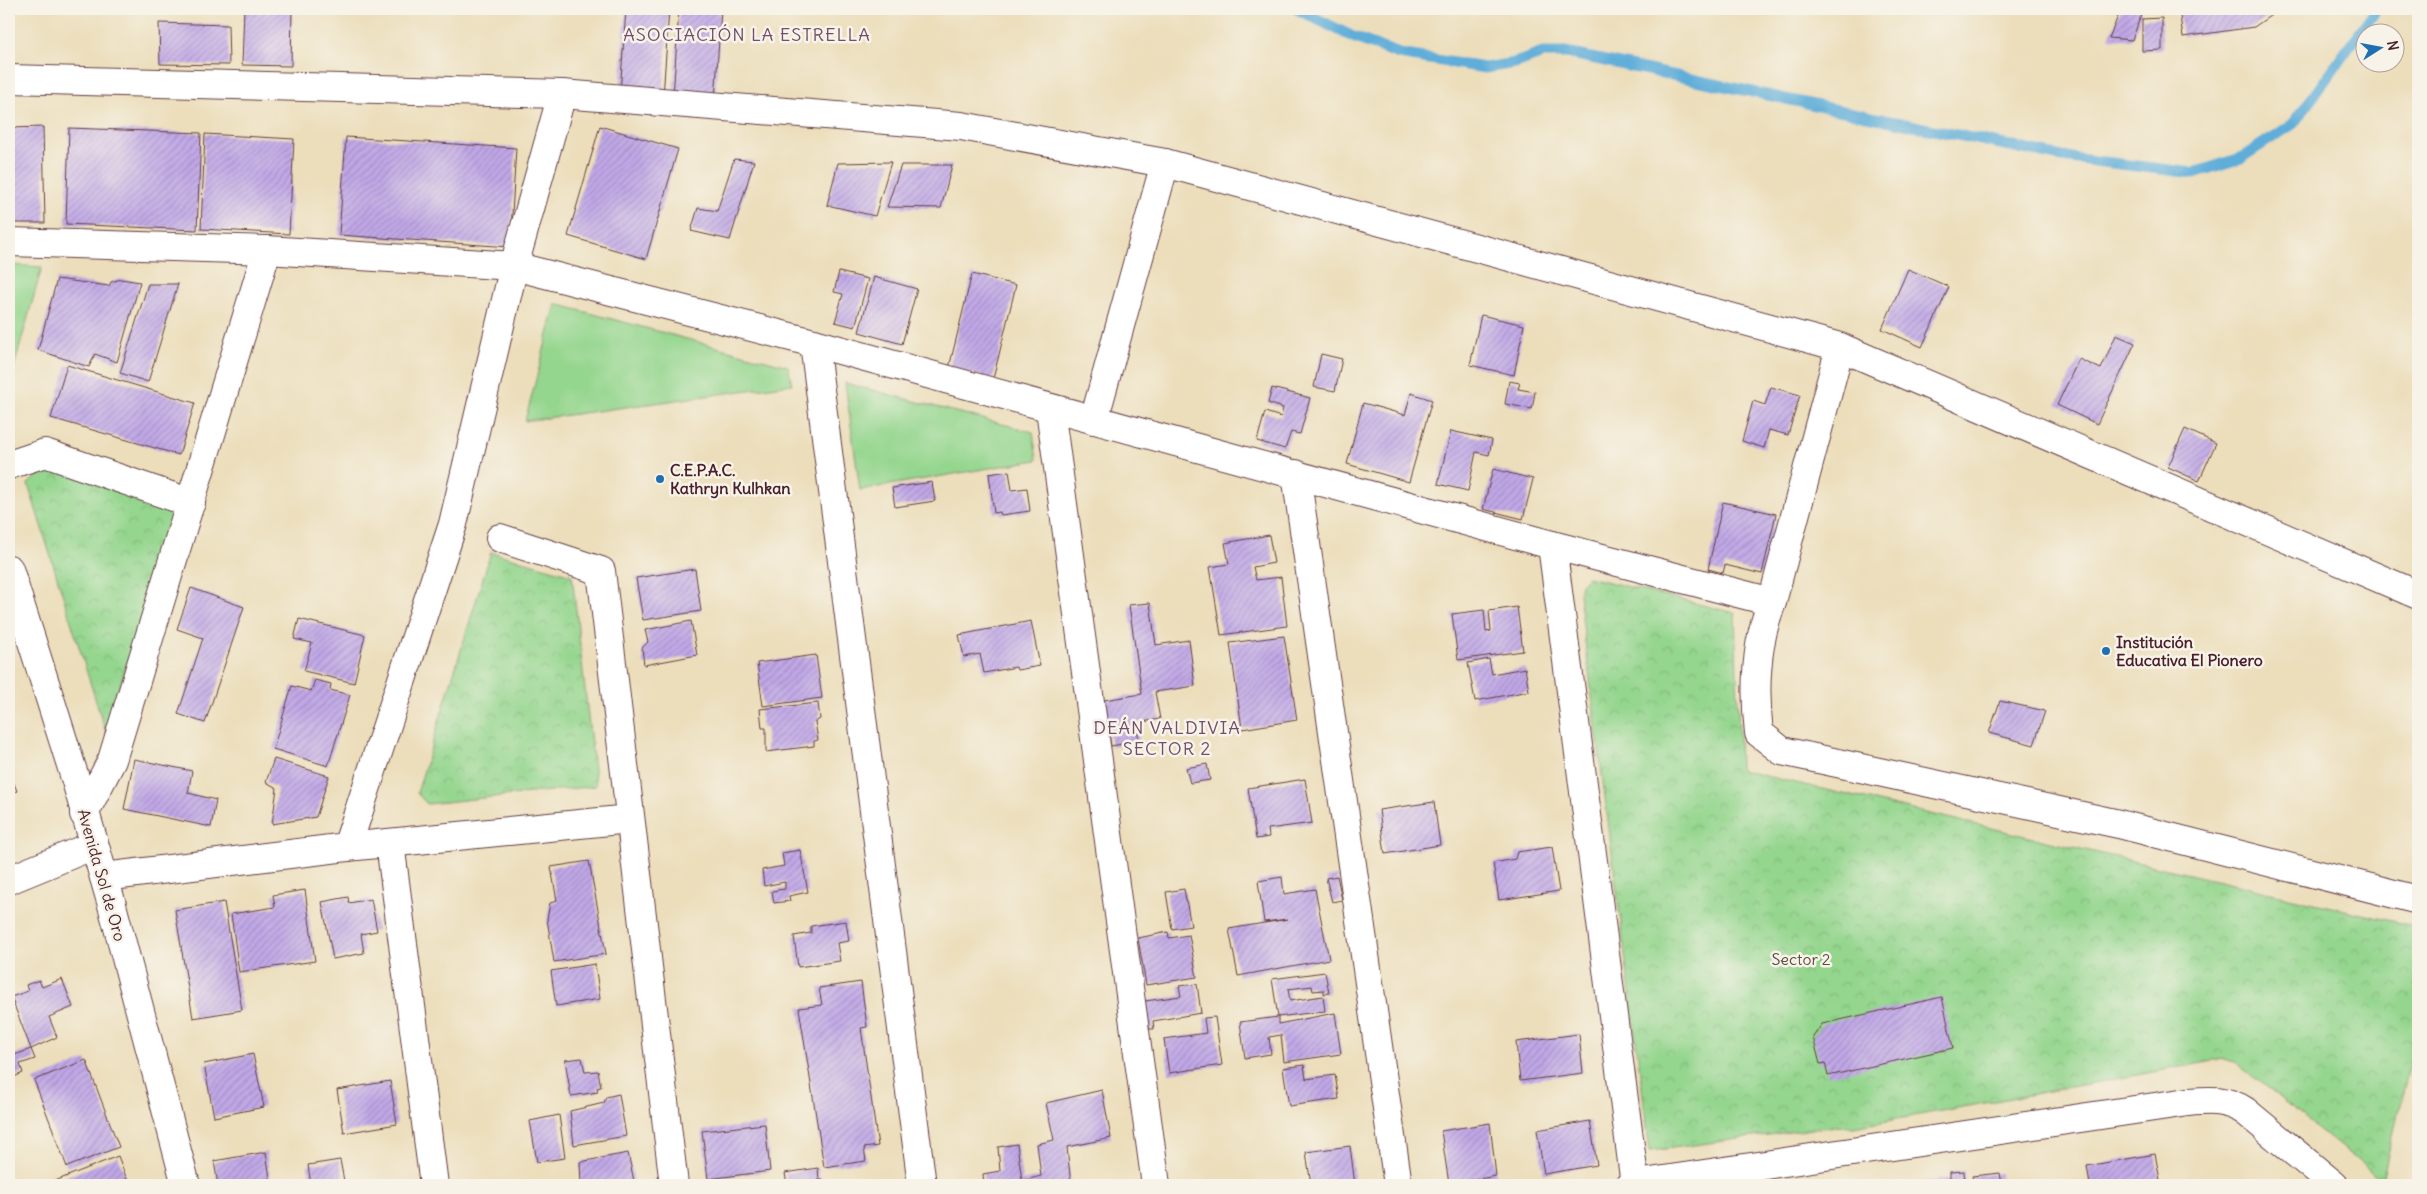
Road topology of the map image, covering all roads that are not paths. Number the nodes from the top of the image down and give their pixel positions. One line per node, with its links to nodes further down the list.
1 (9, 79): 2 (street)
2 (562, 94): 3 (street); 6 (street)
3 (1165, 163): 8 (street); 10 (street)
4 (9, 242): 5 (street)
5 (266, 250): 6 (street); 13 (street)
6 (514, 266): 7 (street); 23 (street)
7 (814, 343): 9 (street); 30 (street)
8 (1840, 347): 17 (street); 18 (street)
9 (1050, 409): 10 (street); 31 (street)
10 (1094, 420): 12 (street)
11 (9, 465): 13 (street)
12 (1296, 474): 15 (street); 32 (street)
13 (191, 503): 19 (street)
14 (500, 538): 20 (street)
15 (1552, 545): 18 (street); 34 (street)
16 (9, 569): 19 (street, Avenida Sol de Oro)
17 (2418, 594)
18 (1772, 602): 26 (street)
19 (84, 814): 22 (street, Avenida Sol de Oro)
20 (630, 819): 21 (street); 29 (street)
21 (390, 843): 23 (street); 28 (street)
22 (94, 845): 24 (street, Avenida Sol de Oro); 25 (street)
23 (347, 847): 24 (street)
24 (104, 877): 27 (street, Avenida Sol de Oro)
25 (9, 880)
26 (2418, 900)
27 (186, 1185)
28 (434, 1185)
29 (674, 1185)
30 (922, 1185)
31 (1156, 1185)
32 (1398, 1185)
33 (1630, 1185): 34 (street)
34 (1635, 1185): 35 (street)
35 (2334, 1185)

